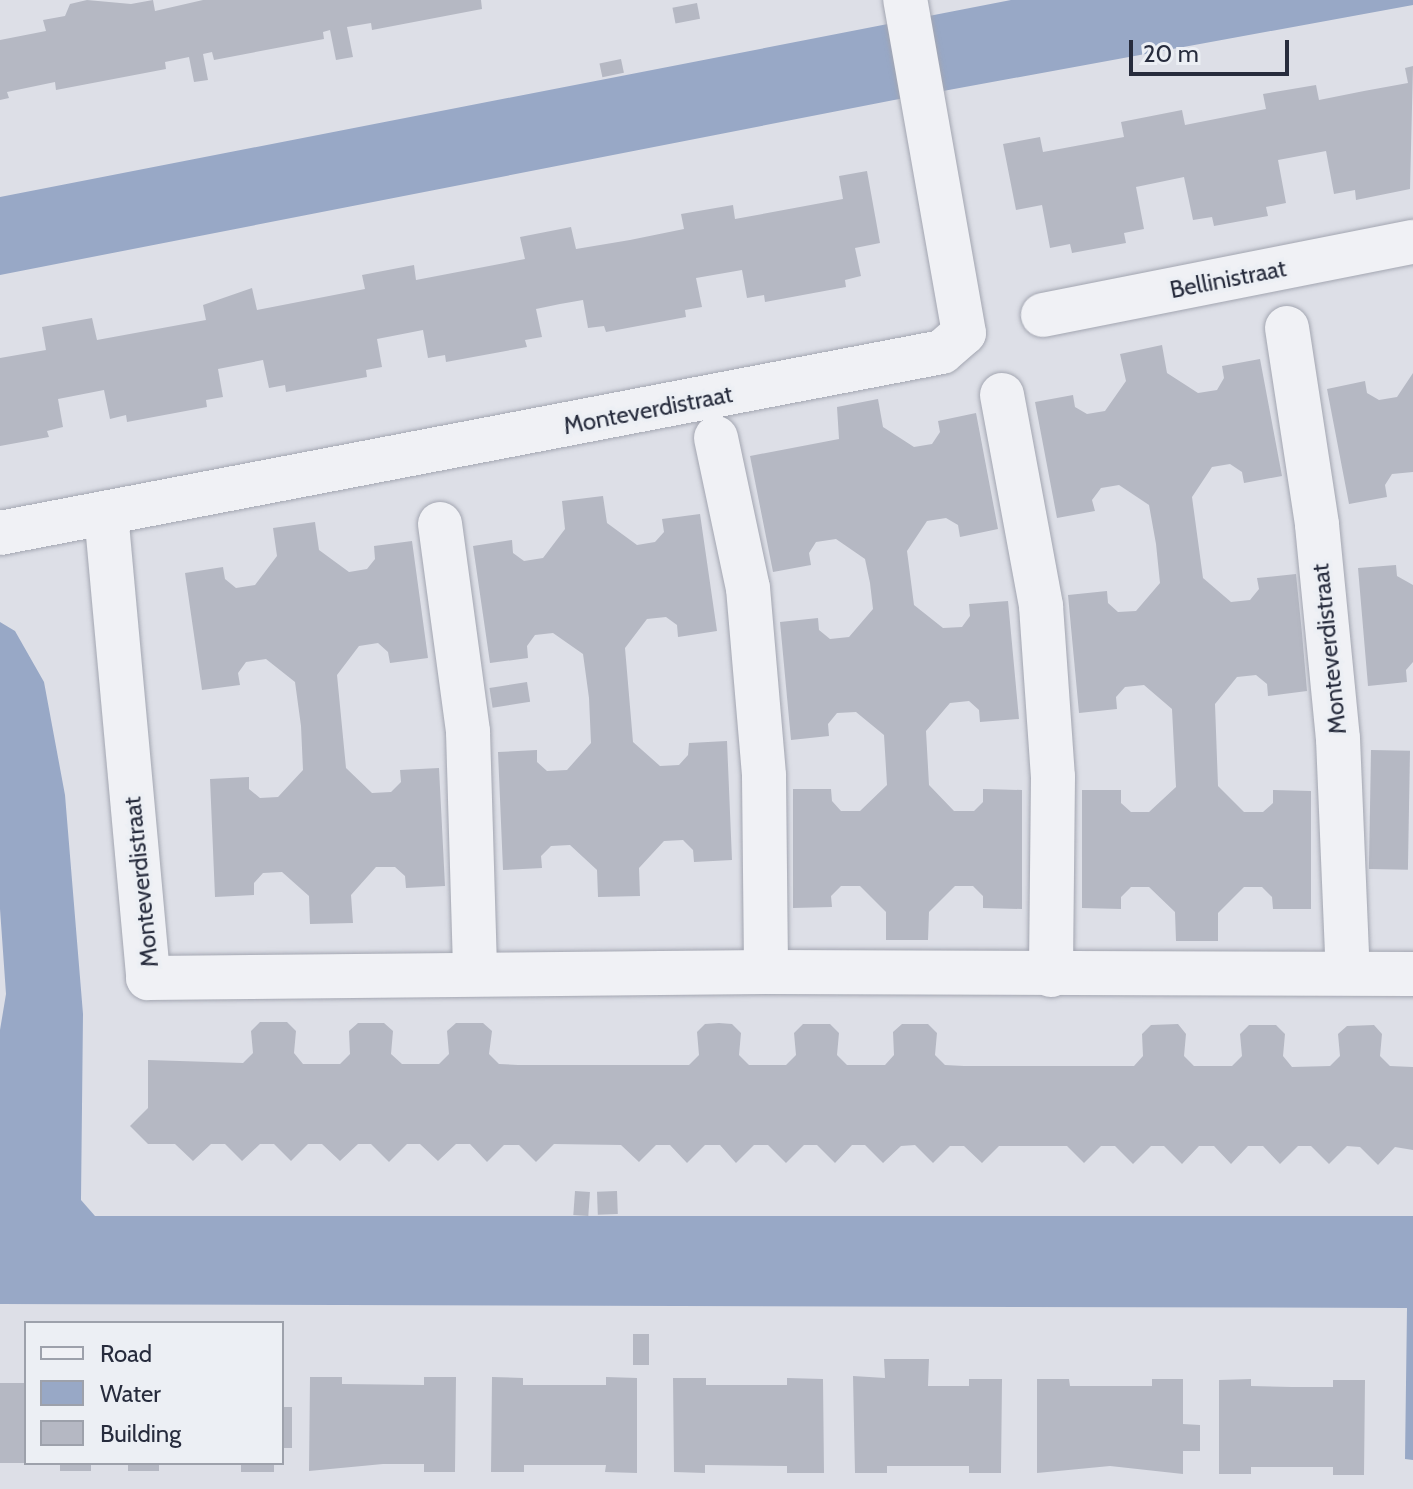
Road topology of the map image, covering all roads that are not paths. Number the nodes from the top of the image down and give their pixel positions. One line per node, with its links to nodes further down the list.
1 (907, 6): 7 (street, Monteverdistraat)
2 (1413, 242): 3 (street, Bellinistraat)
3 (1043, 315)
4 (1287, 328): 11 (street, Monteverdistraat)
5 (1002, 395): 14 (street)
6 (716, 438): 10 (street, Monteverdistraat)
7 (106, 513): 9 (street, Monteverdistraat); 12 (street, Monteverdistraat)
8 (440, 524): 12 (street)
9 (0, 533)
10 (766, 972): 12 (street, Monteverdistraat); 14 (street, Monteverdistraat)
11 (1348, 973): 13 (street, Monteverdistraat); 14 (street, Monteverdistraat)
12 (475, 974)
13 (1413, 974)
14 (1051, 975)

